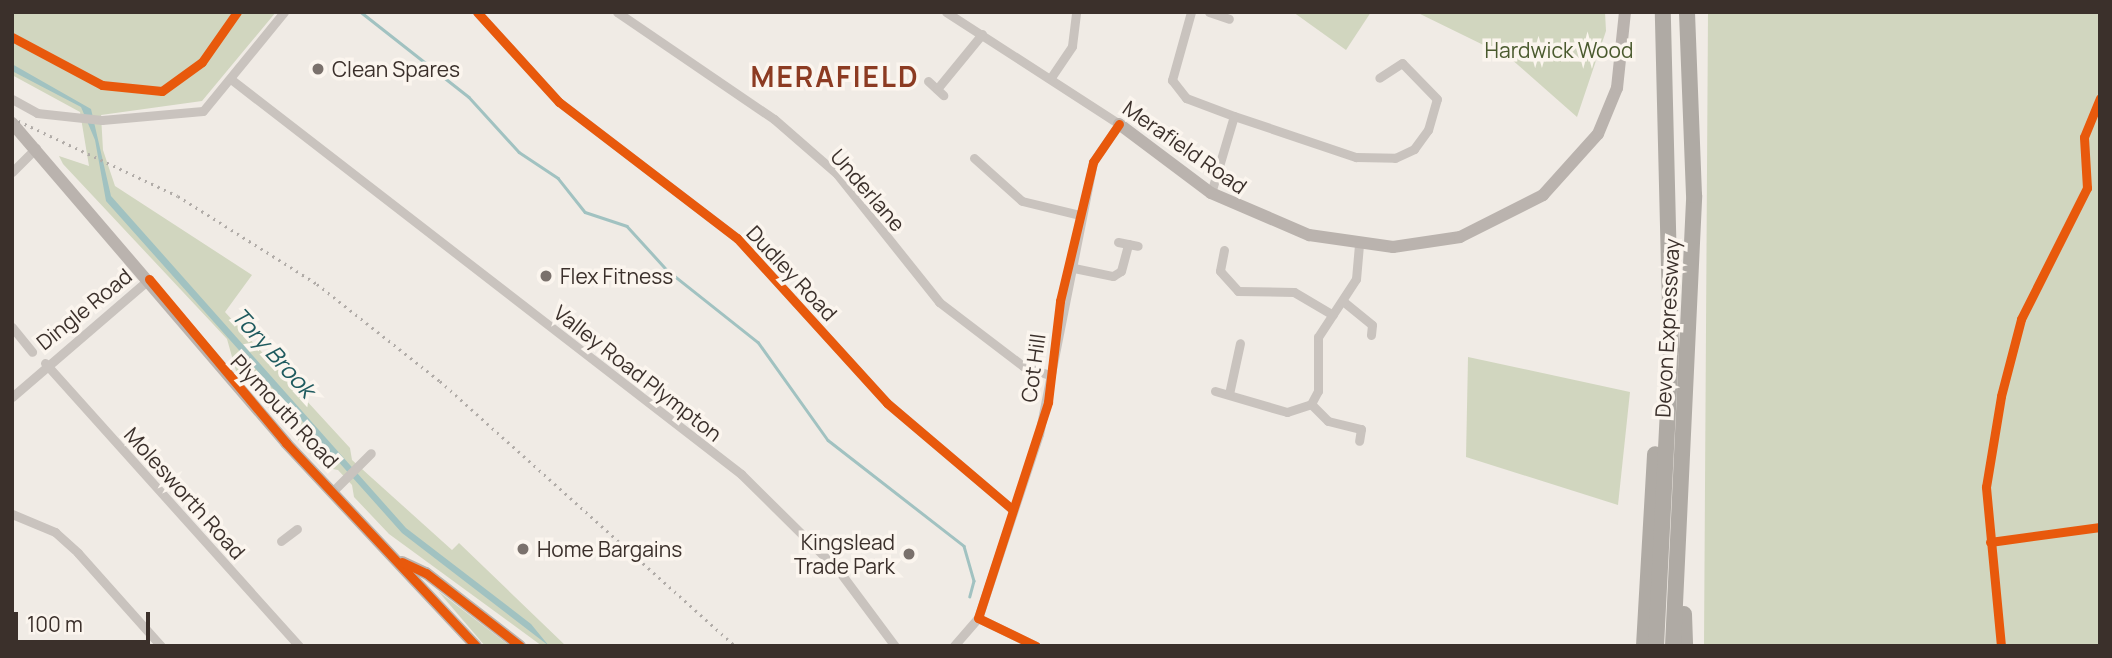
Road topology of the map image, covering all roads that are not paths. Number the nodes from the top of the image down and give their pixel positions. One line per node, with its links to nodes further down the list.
1 (284, 12): 15 (street)
2 (477, 12): 48 (street, Dudley Road)
3 (617, 12): 40 (street, Underlane)
4 (946, 12): 12 (street, Merafield Road)
5 (1076, 12): 13 (street)
6 (1192, 12): 18 (street)
7 (1209, 12): 11 (street)
8 (1625, 12): 28 (main road, Merafield Road)
9 (1663, 12): 32 (highway, Devon Expressway)
10 (1688, 12): 53 (highway, Devon Expressway)
11 (1229, 19)
12 (982, 34): 13 (street, Merafield Road); 16 (street)
13 (1052, 76): 20 (street, Merafield Road)
14 (1378, 78): 18 (street)
15 (232, 80): 17 (street); 60 (street, Valley Road Plympton)
16 (928, 81)
17 (12, 99)
18 (1234, 116): 25 (street)
19 (12, 123): 21 (main road, Plymouth Road)
20 (1119, 124): 25 (main road, Merafield Road); 26 (street, Cot Hill)
21 (32, 144): 23 (street); 31 (main road, Plymouth Road)
22 (974, 158): 26 (street)
23 (17, 159): 24 (street)
24 (12, 172)
25 (1211, 193): 28 (main road, Merafield Road)
26 (1080, 215): 30 (street, Cot Hill)
27 (1128, 244): 30 (street)
28 (1359, 245): 33 (street)
29 (1224, 250): 34 (street)
30 (1069, 267): 40 (street, Cot Hill)
31 (149, 279): 39 (street, Dingle Road); 47 (main road, Plymouth Road)
32 (1670, 295): 55 (highway, Devon Expressway); 63 (highway)
33 (1343, 302): 34 (street); 36 (street)
34 (1333, 314): 44 (street)
35 (12, 327): 38 (street)
36 (1371, 335)
37 (1240, 343): 42 (street)
38 (32, 352)
39 (45, 363): 43 (street, Dingle Road); 57 (street, Molesworth Road)
40 (1049, 375): 48 (street, Cot Hill)
41 (1215, 391): 42 (street)
42 (1229, 394): 44 (street)
43 (12, 397)
44 (1311, 404): 45 (street)
45 (1359, 442)
46 (371, 453): 47 (street)
47 (334, 490): 52 (main road, Plymouth Road)
48 (1013, 509): 54 (street, Cot Hill)
49 (12, 514): 56 (street)
50 (297, 529): 51 (street)
51 (281, 541)
52 (402, 562): 58 (main road, Plymouth Road); 59 (main road, Plymouth Road)
53 (1676, 571): 64 (highway, Devon Expressway); 65 (highway)
54 (978, 618): 61 (street, Cot Hill); 62 (street)
55 (1656, 642)
56 (161, 646)
57 (299, 646)
58 (476, 646)
59 (520, 646)
60 (895, 646)
61 (954, 646)
62 (1036, 646)
63 (1644, 646)
64 (1673, 646)
65 (1685, 646)

